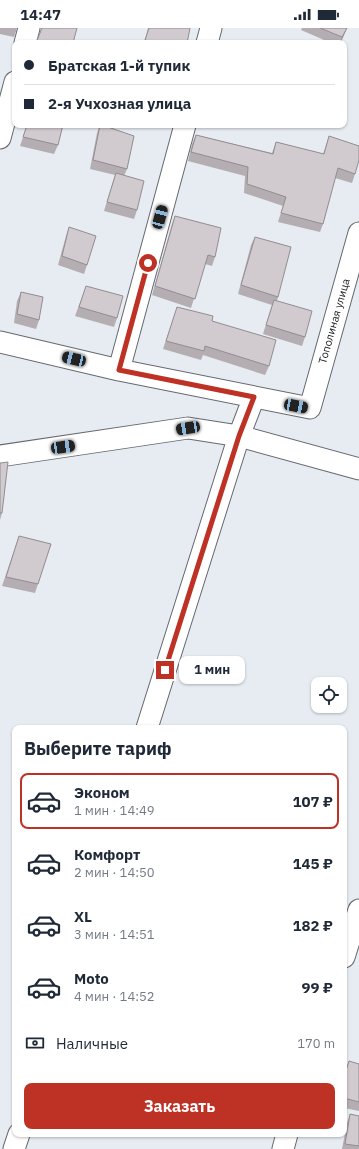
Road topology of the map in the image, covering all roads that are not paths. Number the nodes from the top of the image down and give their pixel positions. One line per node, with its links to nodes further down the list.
1 (29, 28): 3 (street)
2 (211, 28): 4 (street)
3 (26, 40)
4 (208, 40)
5 (12, 93): 7 (street)
6 (184, 128): 10 (street)
7 (0, 138)
8 (359, 233): 11 (street, Тополиная улица)
9 (0, 342): 10 (street)
10 (119, 370): 11 (street)
11 (254, 397): 12 (street)
12 (239, 436): 13 (street); 14 (street); 15 (street)
13 (0, 456)
14 (359, 469)
15 (148, 725)
16 (359, 910): 17 (street)
17 (347, 948)
18 (18, 1137): 20 (street)
19 (286, 1137): 21 (street)
20 (14, 1149)
21 (282, 1149)

